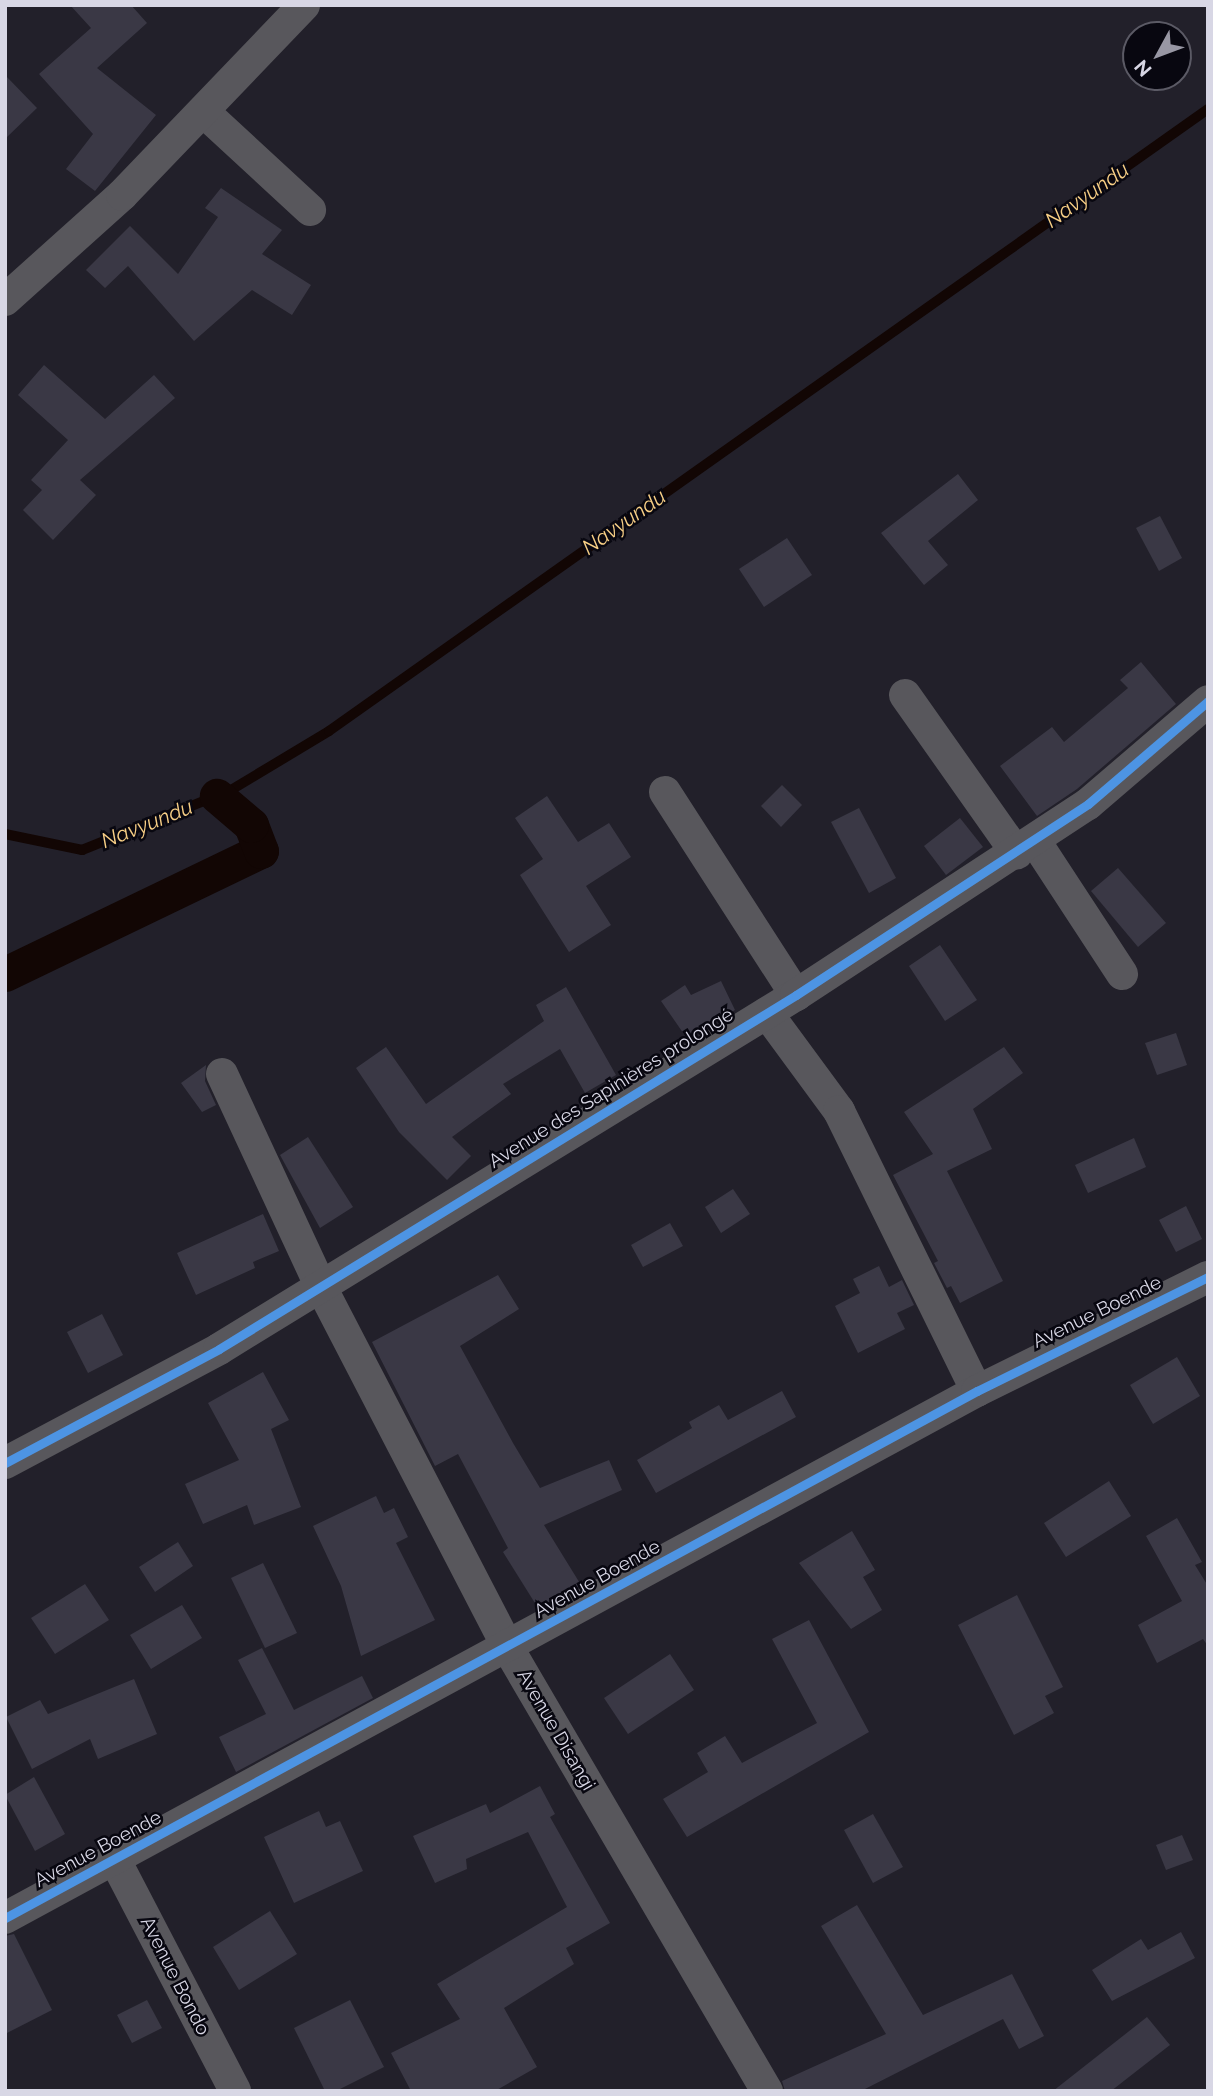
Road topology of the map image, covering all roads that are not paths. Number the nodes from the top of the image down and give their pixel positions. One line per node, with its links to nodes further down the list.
1 (304, 5): 2 (street)
2 (205, 113): 3 (street); 4 (street)
3 (310, 210)
4 (5, 300)
5 (905, 695): 8 (street)
6 (1208, 701): 8 (street, Avenue des Sapinières prolongé)
7 (665, 792): 10 (street)
8 (1026, 847): 9 (street); 10 (street, Avenue des Sapinières prolongé)
9 (1122, 974)
10 (796, 995): 11 (street, Avenue des Sapinières prolongé)
11 (767, 1013): 14 (street, Avenue des Sapinières prolongé); 15 (street)
12 (222, 1074): 14 (street, Avenue Disangi)
13 (1208, 1277): 15 (street, Avenue Boende)
14 (321, 1287): 16 (street, Avenue des Sapinières prolongé); 17 (street, Avenue Disangi)
15 (977, 1391): 17 (street, Avenue Boende)
16 (5, 1463)
17 (508, 1648): 18 (street, Avenue Boende); 21 (street, Avenue Disangi)
18 (115, 1860): 19 (street, Avenue Boende); 20 (street, Avenue Bondo)
19 (5, 1918)
20 (235, 2091)
21 (766, 2091)

